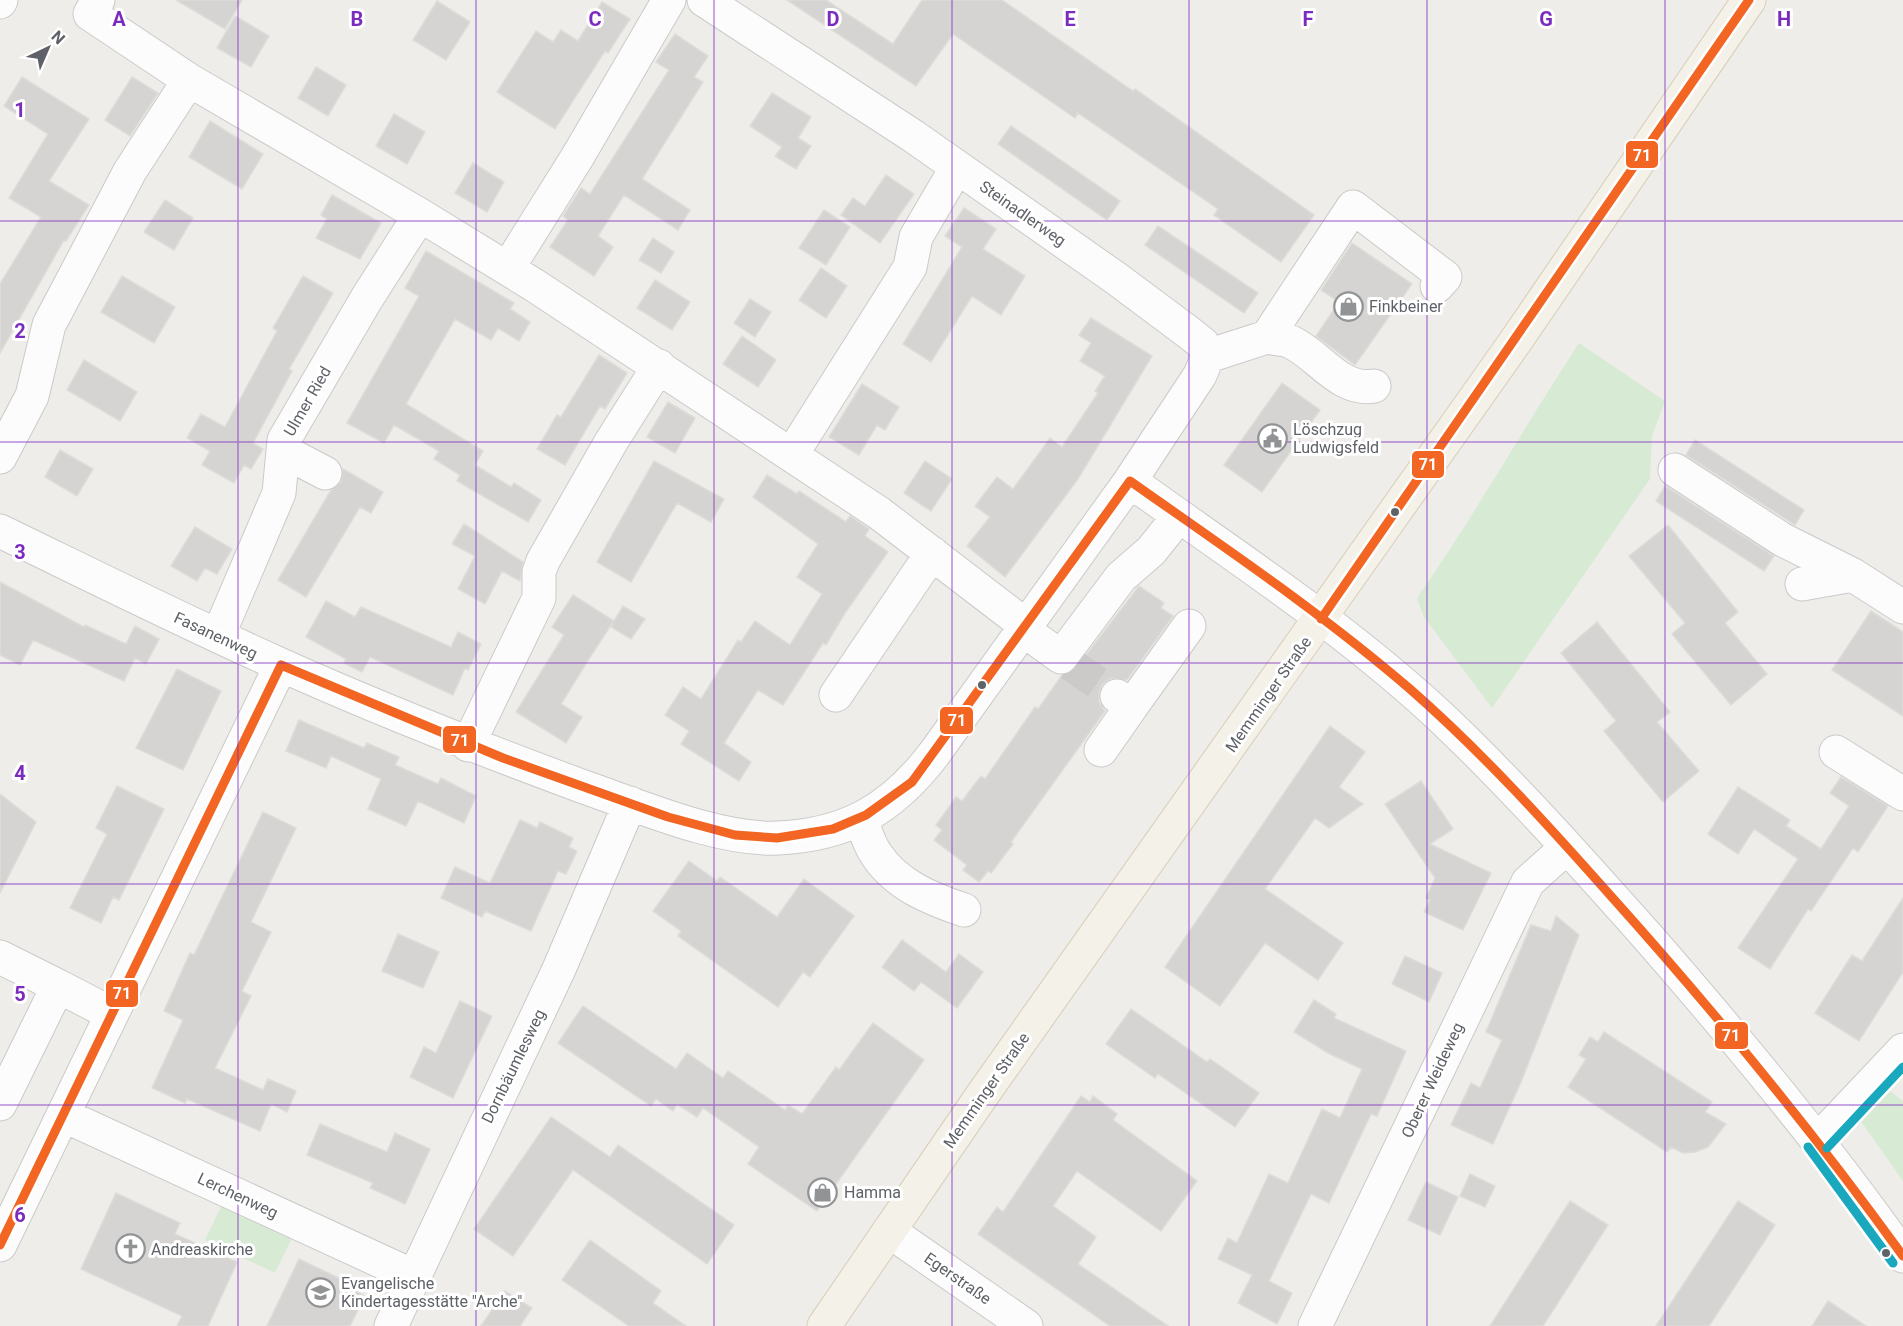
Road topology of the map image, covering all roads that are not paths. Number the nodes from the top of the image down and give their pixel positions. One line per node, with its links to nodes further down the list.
1 (98, 0): 5 (street)
2 (669, 0): 8 (street)
3 (704, 0): 6 (street, Steinadlerweg)
4 (1749, 0): 26 (main road, Memminger Straße)
5 (189, 80): 7 (street); 16 (street)
6 (957, 167): 11 (street, Steinadlerweg); 15 (street)
7 (420, 215): 8 (street); 14 (street, Ulmer Ried)
8 (508, 268): 12 (street)
9 (1437, 286): 10 (street)
10 (1268, 337): 11 (street); 13 (street)
11 (1208, 356): 19 (street)
12 (658, 366): 15 (street); 32 (street)
13 (1374, 386)
14 (283, 451): 18 (street); 29 (street, Ulmer Ried)
15 (792, 454): 22 (street)
16 (0, 458)
17 (1675, 470): 23 (street)
18 (325, 473)
19 (1130, 481): 20 (street); 28 (street, Fasanenweg)
20 (1179, 516): 26 (street); 28 (street)
21 (0, 531): 29 (street, Fasanenweg)
22 (932, 553): 28 (street); 31 (street)
23 (1853, 575): 24 (street); 25 (street)
24 (1802, 584)
25 (1903, 607)
26 (1321, 619): 38 (street); 47 (main road, Memminger Straße)
27 (1189, 626): 33 (street)
28 (1023, 627): 37 (street, Fasanenweg)
29 (218, 636): 30 (street, Fasanenweg)
30 (281, 665): 32 (street, Fasanenweg); 42 (street)
31 (836, 695)
32 (468, 745): 36 (street, Fasanenweg)
33 (1101, 750)
34 (1836, 752): 35 (street)
35 (1903, 794)
36 (630, 803): 37 (street, Fasanenweg); 50 (street, Dornbäumlesweg)
37 (861, 819): 39 (street)
38 (1567, 847): 46 (street); 54 (street, Oberer Weideweg)
39 (964, 910)
40 (0, 957): 41 (street)
41 (58, 986): 42 (street); 44 (street)
42 (112, 1014): 45 (street)
43 (1903, 1050): 46 (street)
44 (0, 1104)
45 (63, 1115): 48 (street); 50 (street, Lerchenweg)
46 (1818, 1140): 49 (street)
47 (889, 1231): 52 (main road, Memminger Straße); 53 (street, Egerstraße)
48 (0, 1245)
49 (1903, 1256)
50 (413, 1275): 51 (street, Dornbäumlesweg)
51 (391, 1326)
52 (824, 1326)
53 (1026, 1326)
54 (1315, 1326)

